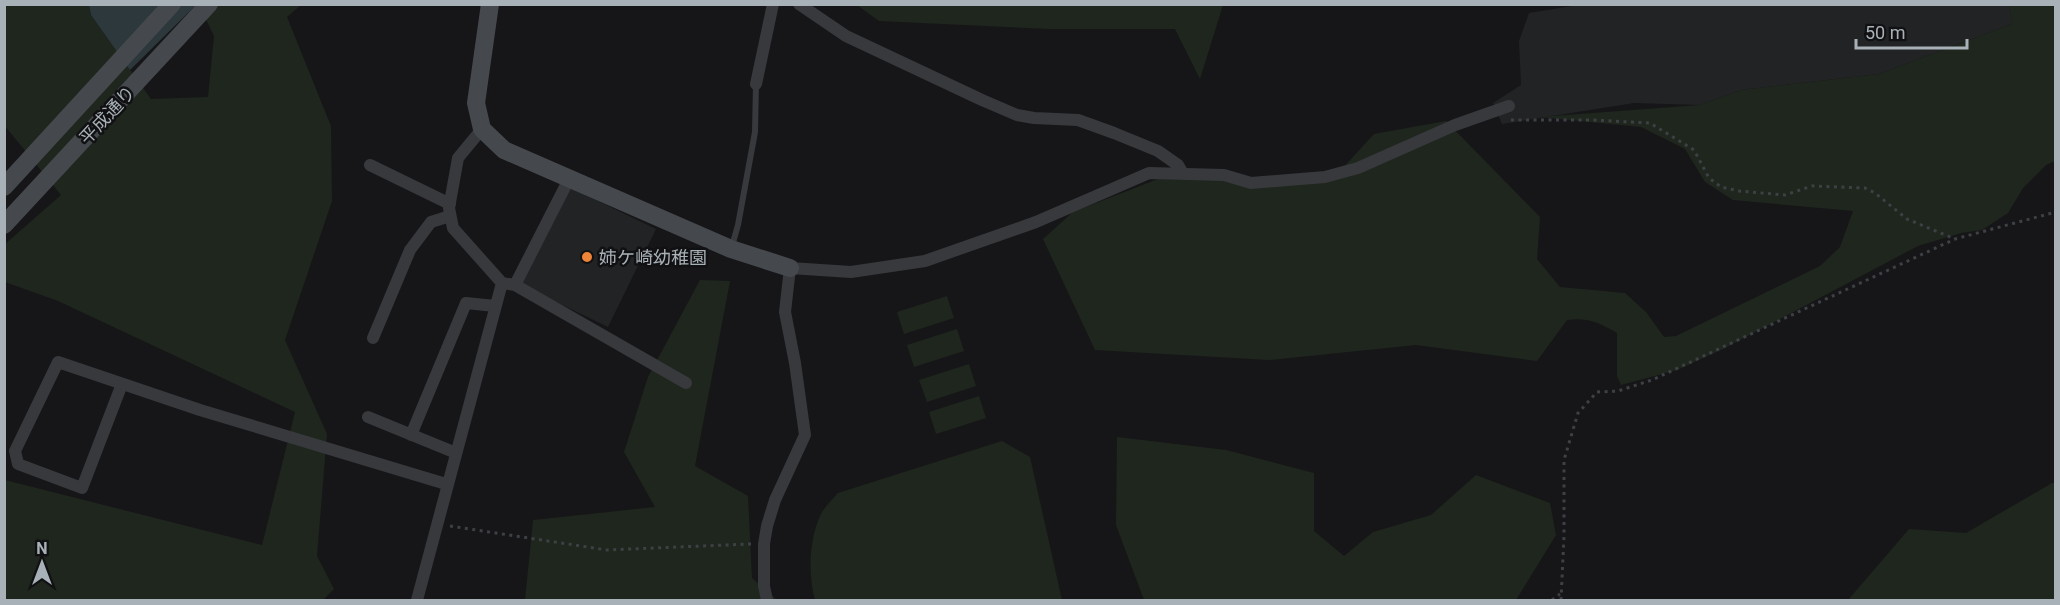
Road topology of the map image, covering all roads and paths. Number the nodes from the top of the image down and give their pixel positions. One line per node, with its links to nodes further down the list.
1 (172, 4): 13 (street, 平成通り)
2 (209, 4): 16 (street, 平成通り)
3 (490, 4): 9 (street)
4 (772, 4): 6 (street)
5 (799, 4): 11 (street)
6 (756, 84): 18 (lane)
7 (1509, 106): 11 (street)
8 (1506, 120): 17 (path)
9 (482, 129): 12 (street); 14 (street)
10 (370, 165): 14 (street)
11 (1182, 172): 19 (street)
12 (569, 179): 18 (street); 21 (street)
13 (4, 187)
14 (450, 210): 20 (street); 23 (street)
15 (2055, 212): 17 (path)
16 (4, 225)
17 (1954, 239): 32 (path)
18 (731, 249): 19 (street)
19 (790, 267): 31 (street)
20 (502, 283): 21 (street); 22 (street)
21 (515, 285): 24 (street)
22 (495, 306): 27 (street); 28 (street)
23 (373, 338)
24 (686, 383)
25 (122, 384): 25 (street); 29 (street)
26 (368, 417): 27 (street)
27 (411, 435): 28 (street)
28 (456, 453): 29 (street)
29 (446, 484): 30 (street)
30 (437, 524): 31 (path); 33 (street)
31 (764, 544): 34 (street)
32 (1561, 593): 35 (path); 36 (path)
33 (417, 600)
34 (767, 600)
35 (1552, 600)
36 (1561, 600)

